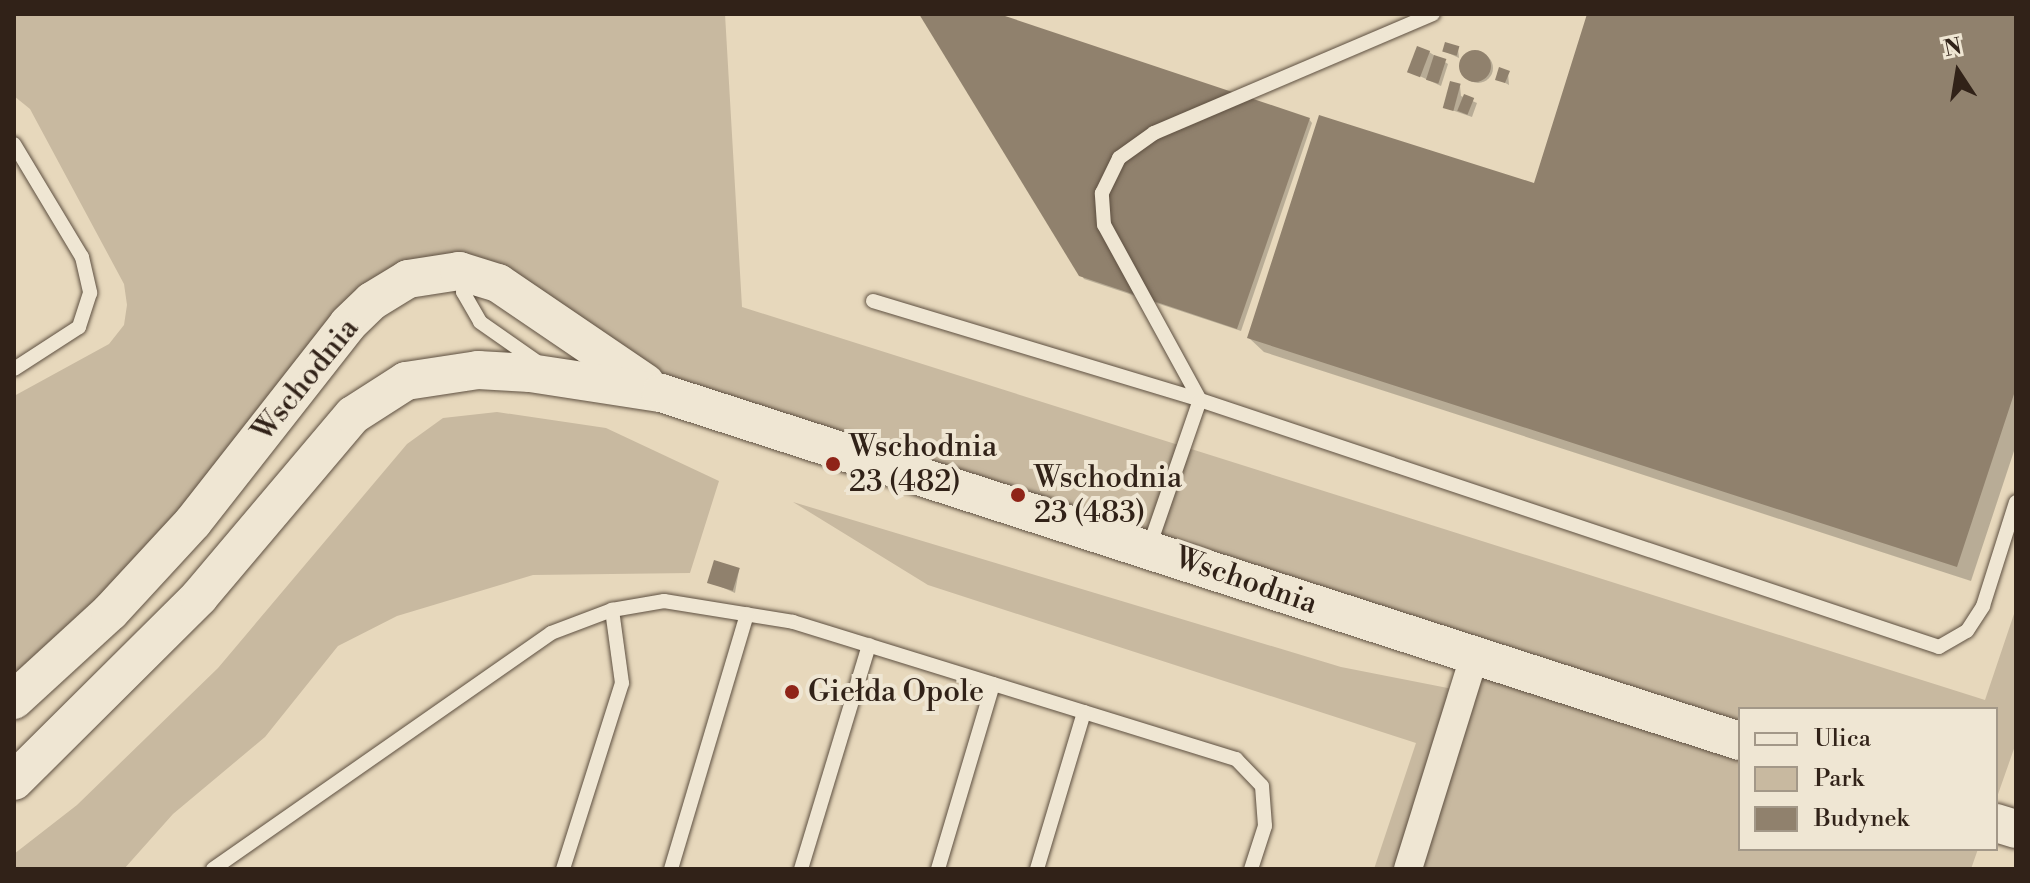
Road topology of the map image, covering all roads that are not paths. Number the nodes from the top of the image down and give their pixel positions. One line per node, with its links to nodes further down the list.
1 (1433, 14): 8 (lane)
2 (14, 144): 5 (lane)
3 (486, 278): 6 (lane); 7 (street, Wschodnia); 16 (street, Wschodnia)
4 (873, 301): 8 (lane)
5 (14, 369)
6 (580, 379): 7 (street, Wschodnia); 19 (street, Wschodnia)
7 (661, 393): 10 (street, Wschodnia)
8 (1200, 400): 9 (lane); 10 (lane)
9 (2016, 502)
10 (1149, 547): 14 (street, Wschodnia)
11 (612, 610): 12 (lane); 20 (lane); 21 (lane)
12 (747, 614): 13 (lane); 22 (lane)
13 (869, 645): 15 (lane); 23 (lane)
14 (1474, 657): 18 (street, Wschodnia); 27 (street)
15 (993, 684): 17 (lane); 24 (lane)
16 (14, 700)
17 (1084, 712): 25 (lane); 26 (lane)
18 (1738, 740)
19 (14, 781)
20 (213, 869)
21 (563, 869)
22 (671, 869)
23 (801, 869)
24 (938, 869)
25 (1037, 869)
26 (1251, 869)
27 (1408, 869)

